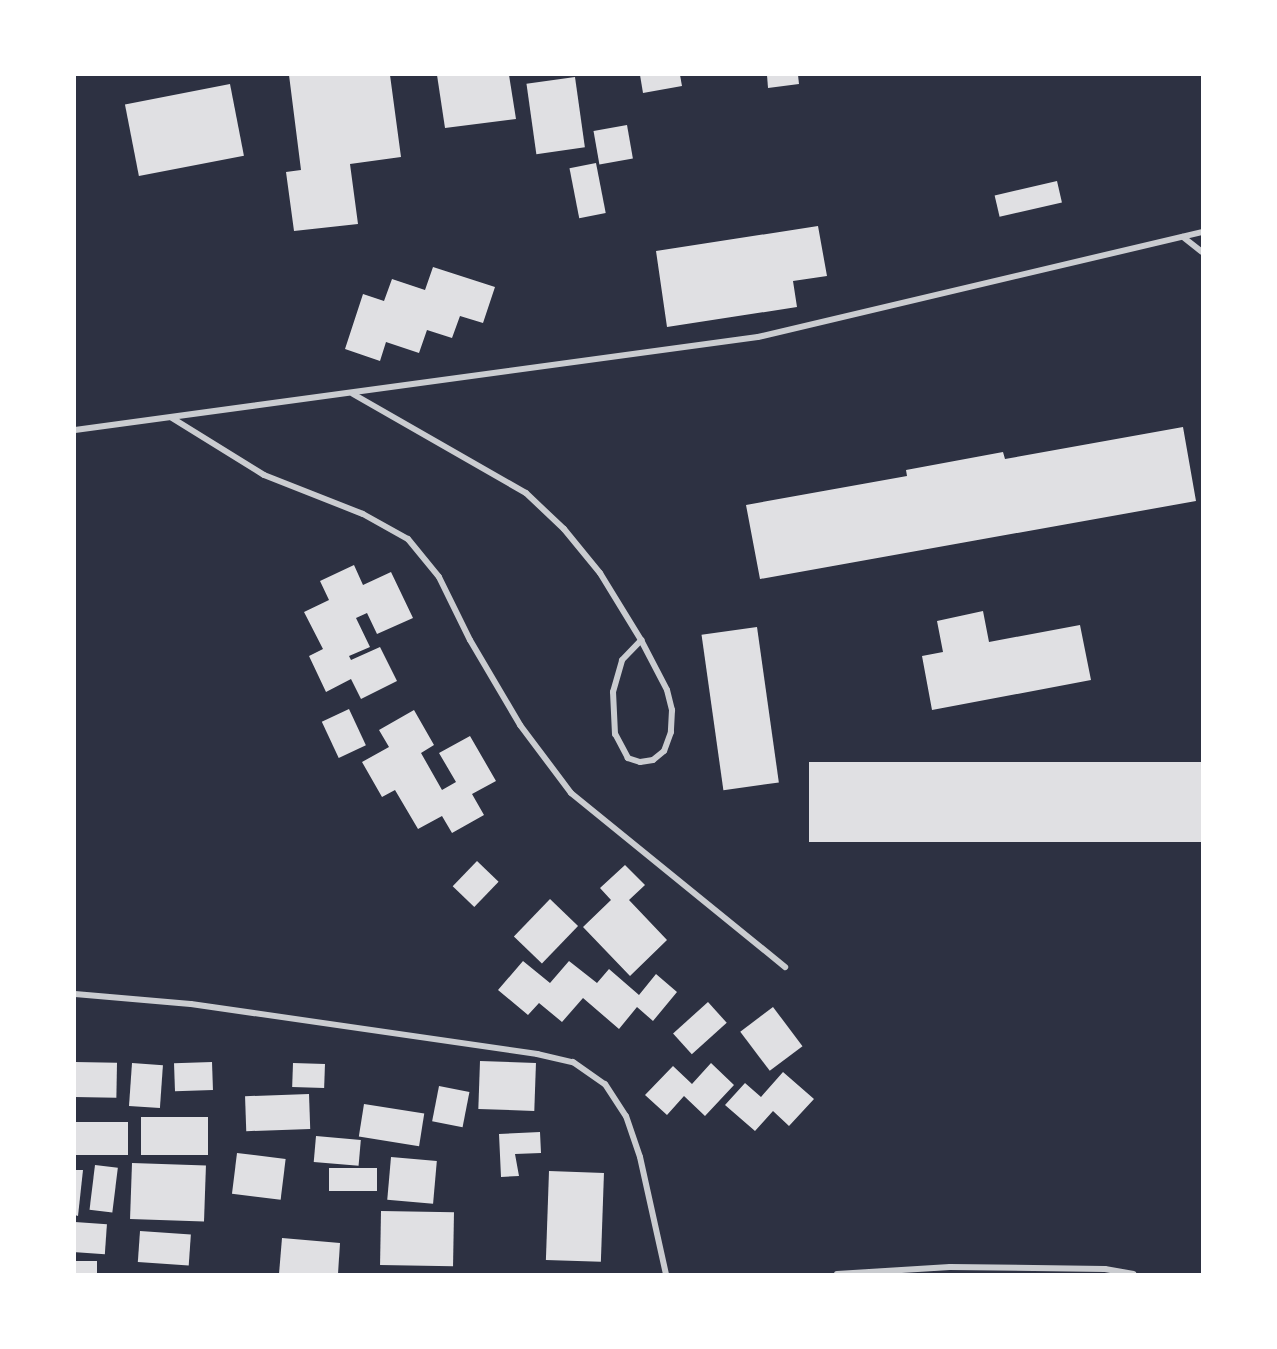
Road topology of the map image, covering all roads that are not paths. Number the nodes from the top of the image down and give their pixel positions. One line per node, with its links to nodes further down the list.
1 (1202, 232): 2 (street)
2 (1184, 237): 3 (street); 4 (street)
3 (1202, 252)
4 (352, 393): 5 (street); 7 (street)
5 (172, 417): 6 (street); 8 (street)
6 (75, 430)
7 (641, 640): 7 (street)
8 (784, 968)
9 (75, 994): 10 (street)
10 (666, 1274)
11 (837, 1274): 12 (street)
12 (1134, 1274)

